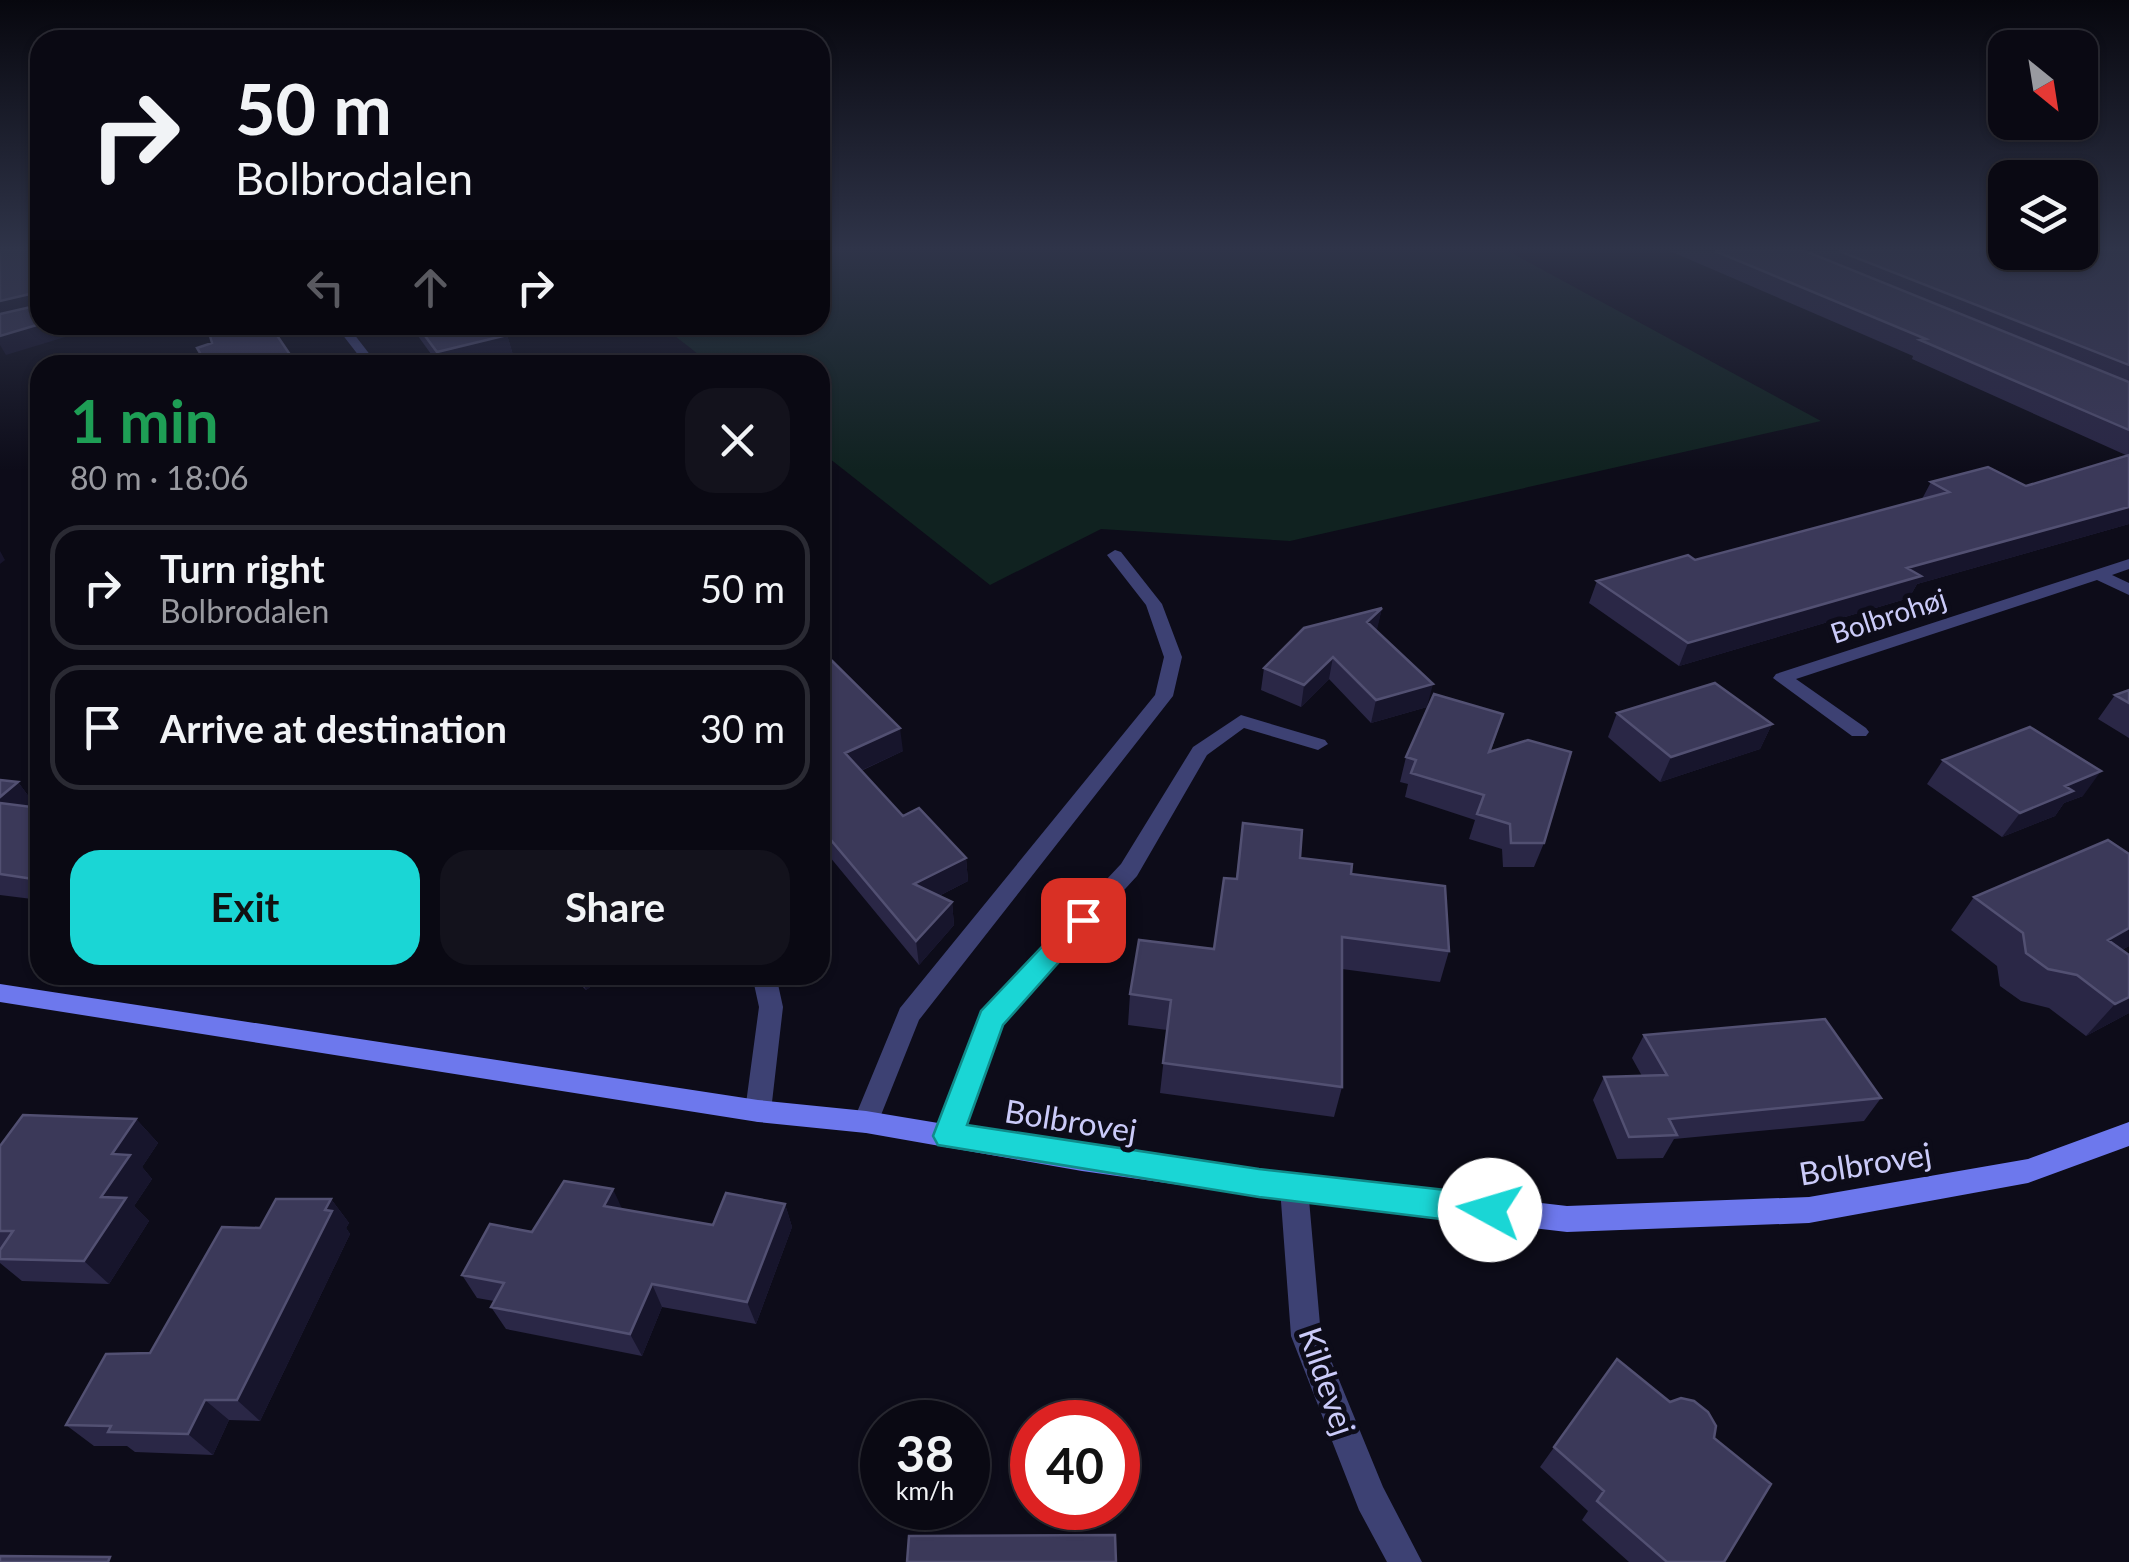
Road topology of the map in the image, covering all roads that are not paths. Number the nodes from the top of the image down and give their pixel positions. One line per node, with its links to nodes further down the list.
1 (349, 335): 2 (street)
2 (364, 355)
3 (1115, 554): 12 (street)
4 (2129, 564): 5 (street, Bolbrohøj)
5 (2098, 574): 6 (street); 7 (street, Bolbrohøj)
6 (2129, 590)
7 (1859, 732)
8 (1318, 744): 14 (street)
9 (766, 985): 11 (street)
10 (0, 994): 11 (street, Bolbrovej)
11 (758, 1110): 12 (street, Bolbrovej)
12 (866, 1122): 14 (street, Bolbrovej)
13 (2129, 1134): 15 (street, Bolbrovej)
14 (948, 1136): 15 (street, Bolbrovej)
15 (1294, 1188): 16 (street, Kildevej)
16 (1405, 1562)

